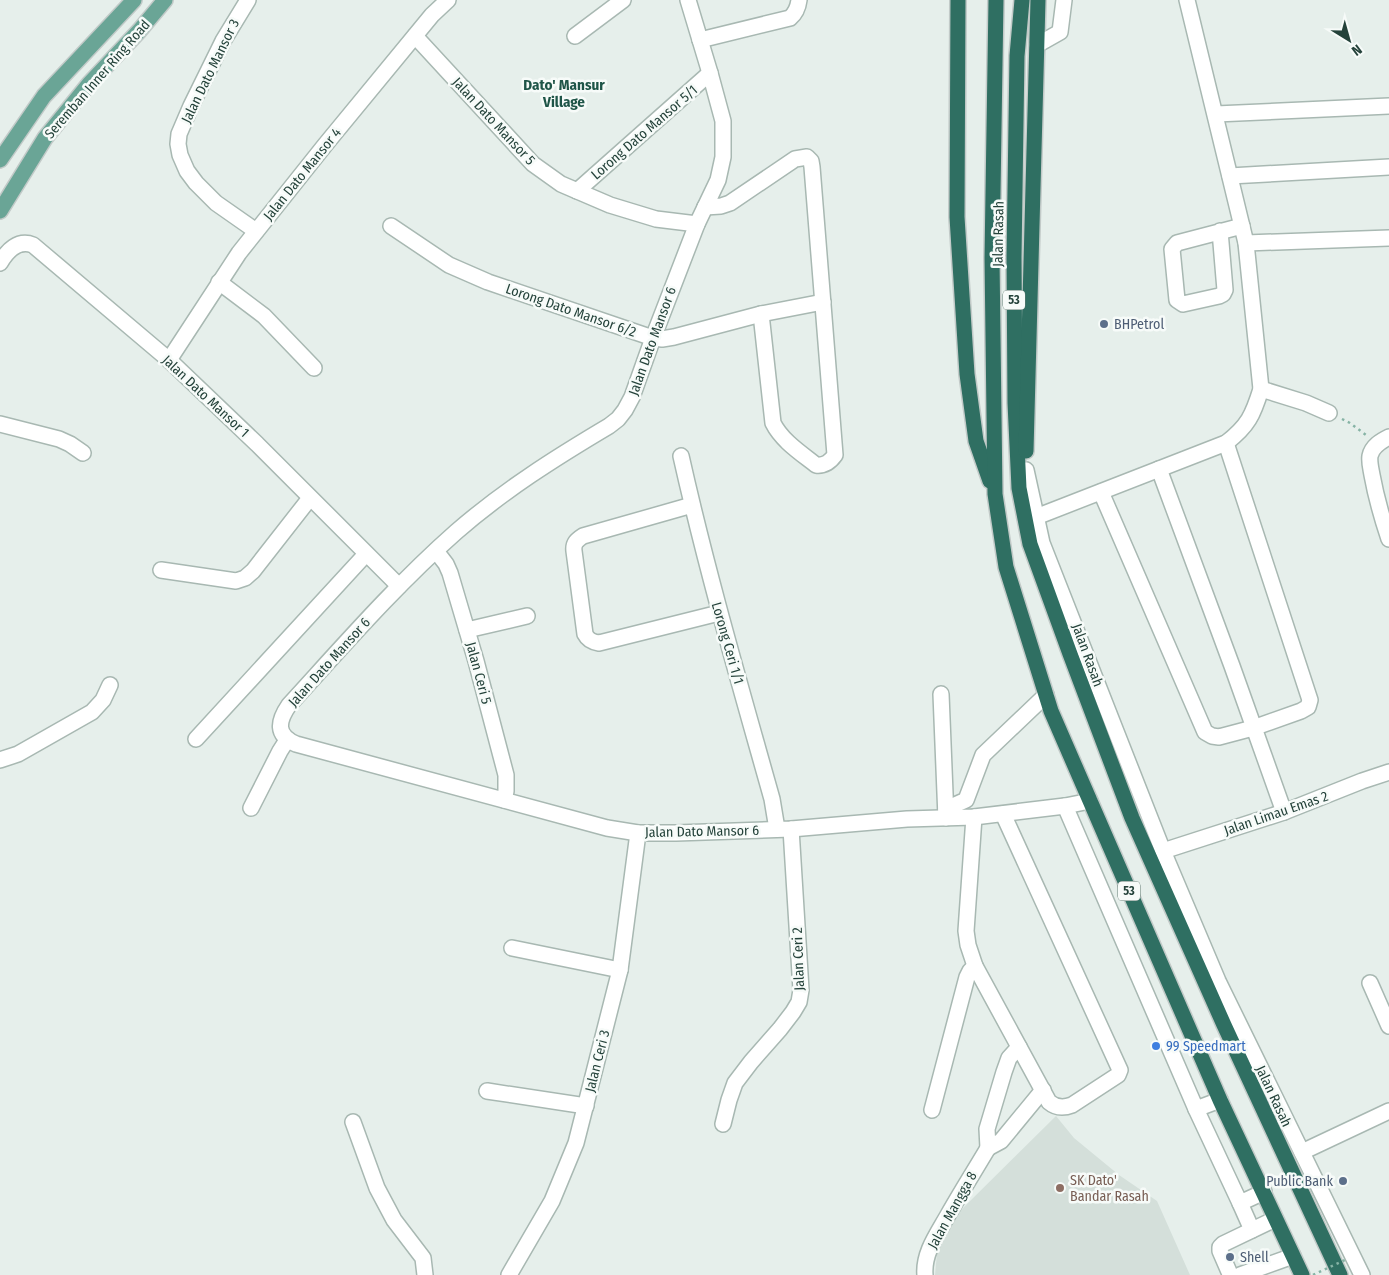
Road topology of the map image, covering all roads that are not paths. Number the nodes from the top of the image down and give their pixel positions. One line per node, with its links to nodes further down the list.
1 (134, 0): 21 (main road, Seremban Inner Ring Road)
2 (165, 0): 26 (main road, Seremban Inner Ring Road)
3 (248, 0): 30 (street, Jalan Dato Mansor 3)
4 (448, 0): 14 (street, Jalan Dato Mansor 4)
5 (623, 0): 15 (street)
6 (688, 0): 16 (street, Jalan Dato Mansor 6)
7 (799, 0): 16 (street)
8 (958, 0): 51 (highway)
9 (996, 0): 51 (highway, Jalan Rasah / 53)
10 (1022, 0): 56 (highway, Jalan Rasah / 53)
11 (1038, 0): 17 (highway)
12 (1064, 0): 17 (street)
13 (1187, 0): 20 (street)
14 (415, 36): 24 (street, Jalan Dato Mansor 5); 30 (street, Jalan Dato Mansor 4)
15 (575, 36)
16 (700, 40): 18 (street, Jalan Dato Mansor 6)
17 (1037, 45): 49 (highway)
18 (710, 74): 24 (street, Lorong Dato Mansor 5/1); 25 (street, Jalan Dato Mansor 6)
19 (1389, 106): 20 (street)
20 (1216, 114): 23 (street)
21 (0, 160)
22 (1389, 168): 23 (street)
23 (1230, 176): 29 (street)
24 (577, 191): 27 (street, Jalan Dato Mansor 5)
25 (705, 208): 27 (street, Jalan Dato Mansor 6); 36 (street)
26 (0, 211)
27 (696, 224): 38 (street, Jalan Dato Mansor 6)
28 (391, 226): 38 (street, Lorong Dato Mansor 6/2)
29 (1242, 226): 31 (street); 33 (street)
30 (256, 231): 35 (street, Jalan Dato Mansor 4)
31 (1220, 231): 31 (street)
32 (1389, 238): 33 (street)
33 (1246, 244): 41 (street)
34 (0, 263): 39 (street, Jalan Dato Mansor 1)
35 (219, 282): 39 (street, Jalan Dato Mansor 4); 40 (street)
36 (823, 302): 37 (street, Lorong Dato Mansor 6/2); 37 (street)
37 (761, 314): 38 (street, Lorong Dato Mansor 6/2)
38 (652, 338): 57 (street, Jalan Dato Mansor 6)
39 (169, 360): 52 (street, Jalan Dato Mansor 1)
40 (314, 368)
41 (1262, 389): 42 (street); 45 (street)
42 (1329, 413)
43 (0, 424): 46 (street)
44 (1383, 441): 55 (street)
45 (1226, 443): 48 (street); 67 (street)
46 (83, 453)
47 (681, 456): 53 (street, Lorong Ceri 1/1)
48 (1159, 469): 50 (street); 67 (street)
49 (1026, 470): 54 (street); 56 (highway)
50 (1101, 492): 54 (street); 67 (street)
51 (995, 494): 66 (highway, Jalan Rasah / 53)
52 (310, 498): 58 (street, Jalan Dato Mansor 1); 59 (street)
53 (692, 505): 61 (street, Lorong Ceri 1/1); 61 (street)
54 (1036, 517): 82 (street)
55 (1389, 539)
56 (1030, 544): 111 (highway, Jalan Rasah / 53)
57 (436, 551): 60 (street, Jalan Dato Mansor 6); 63 (street, Jalan Ceri 5)
58 (366, 554): 60 (street, Jalan Dato Mansor 1); 68 (street)
59 (161, 570)
60 (399, 586): 69 (street, Jalan Dato Mansor 6)
61 (719, 612): 80 (street, Lorong Ceri 1/1)
62 (527, 616): 63 (street)
63 (467, 630): 72 (street, Jalan Ceri 5)
64 (110, 685): 70 (street)
65 (941, 694): 77 (street)
66 (1046, 695): 73 (highway, Jalan Rasah / 53); 77 (street)
67 (1253, 728): 76 (street)
68 (196, 739)
69 (287, 740): 72 (street, Jalan Dato Mansor 6); 75 (street)
70 (0, 760)
71 (1389, 772): 76 (street, Jalan Limau Emas 2)
72 (504, 800): 81 (street, Jalan Dato Mansor 6)
73 (1090, 801): 74 (street, Jalan Dato Mansor 6); 91 (highway, Jalan Rasah / 53)
74 (1065, 806): 78 (street, Jalan Dato Mansor 6); 94 (street)
75 (251, 808)
76 (1284, 812): 82 (street, Jalan Limau Emas 2)
77 (946, 813): 79 (street, Jalan Dato Mansor 6); 80 (street, Jalan Dato Mansor 6)
78 (1003, 814): 79 (street, Jalan Dato Mansor 6); 89 (street)
79 (974, 817): 84 (street)
80 (784, 829): 81 (street, Jalan Dato Mansor 6); 97 (street, Jalan Ceri 2)
81 (638, 832): 85 (street, Jalan Ceri 3)
82 (1163, 852): 99 (street)
83 (512, 948): 85 (street)
84 (975, 966): 88 (street); 93 (street)
85 (620, 970): 92 (street, Jalan Ceri 3)
86 (1370, 983): 87 (street)
87 (1389, 1026)
88 (1019, 1047): 89 (street); 98 (street, Jalan Mangga 8)
89 (1043, 1090): 98 (street, Jalan Mangga 8)
90 (487, 1091): 92 (street)
91 (1220, 1100): 94 (street); 100 (highway, Jalan Rasah / 53)
92 (586, 1106): 106 (street, Jalan Ceri 3)
93 (932, 1110)
94 (1196, 1110): 101 (street)
95 (1389, 1111): 99 (street)
96 (353, 1122): 105 (street)
97 (723, 1124)
98 (988, 1148): 107 (street, Jalan Mangga 8)
99 (1302, 1152): 112 (street)
100 (1264, 1192): 101 (street); 102 (highway, Jalan Rasah / 53)
101 (1240, 1203): 103 (street)
102 (1275, 1219): 103 (street); 104 (highway, Jalan Rasah / 53)
103 (1252, 1230): 108 (street)
104 (1293, 1256): 109 (street); 110 (highway, Jalan Rasah / 53)
105 (425, 1275)
106 (509, 1275)
107 (925, 1275)
108 (1232, 1275)
109 (1240, 1275)
110 (1302, 1275)
111 (1340, 1275)
112 (1362, 1275)

